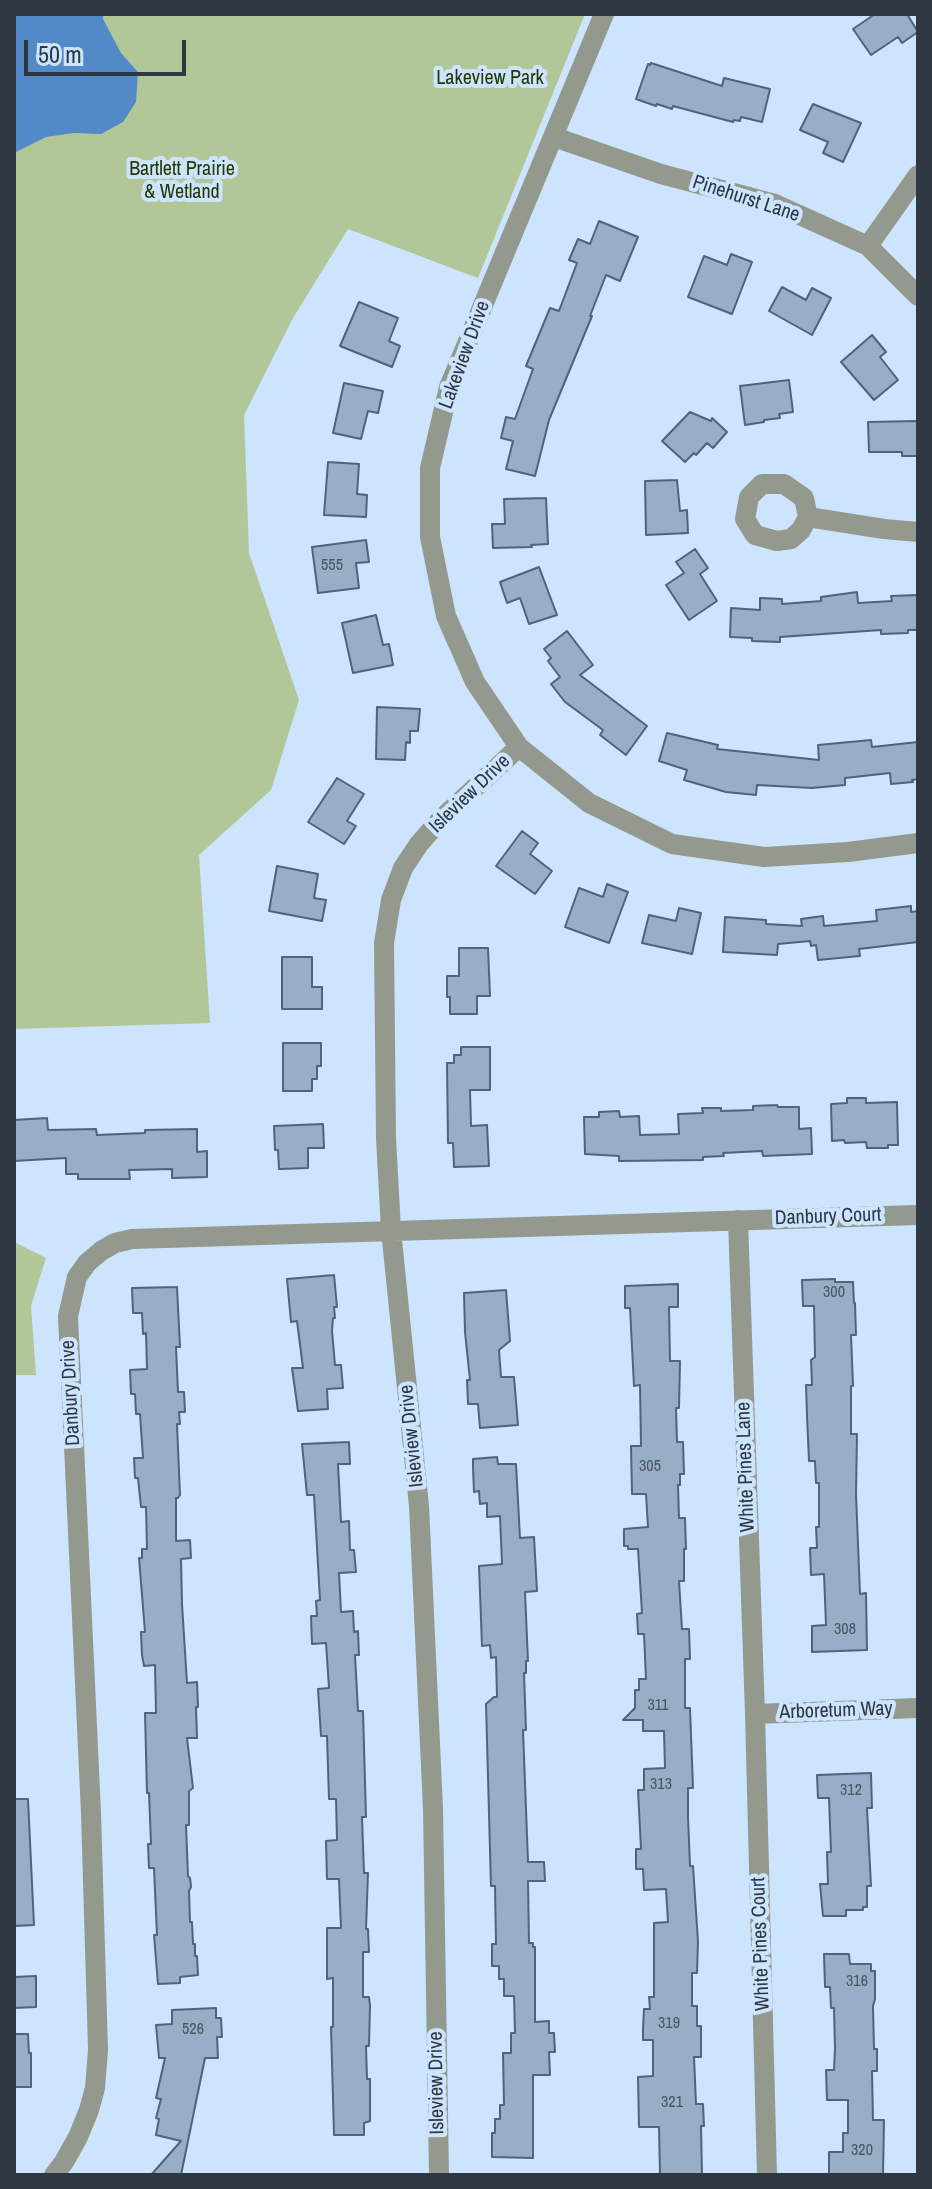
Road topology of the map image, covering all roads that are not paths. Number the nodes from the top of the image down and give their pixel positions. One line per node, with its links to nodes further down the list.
1 (604, 14): 2 (street, Lakeview Drive)
2 (554, 137): 4 (street, Pinehurst Lane); 8 (street, Lakeview Drive)
3 (918, 175): 4 (street)
4 (868, 246): 5 (street, Pinehurst Lane)
5 (918, 296)
6 (808, 517): 7 (street)
7 (918, 532)
8 (519, 747): 9 (street, Lakeview Drive); 12 (street, Isleview Drive)
9 (918, 843)
10 (918, 1215): 11 (street, Danbury Court)
11 (738, 1220): 12 (street, Danbury Drive); 14 (street, White Pines Lane)
12 (391, 1230): 15 (street, Danbury Drive); 16 (street, Isleview Drive)
13 (918, 1708): 14 (street, Arboretum Way)
14 (755, 1714): 17 (street, White Pines Court)
15 (54, 2175)
16 (439, 2175)
17 (767, 2175)

